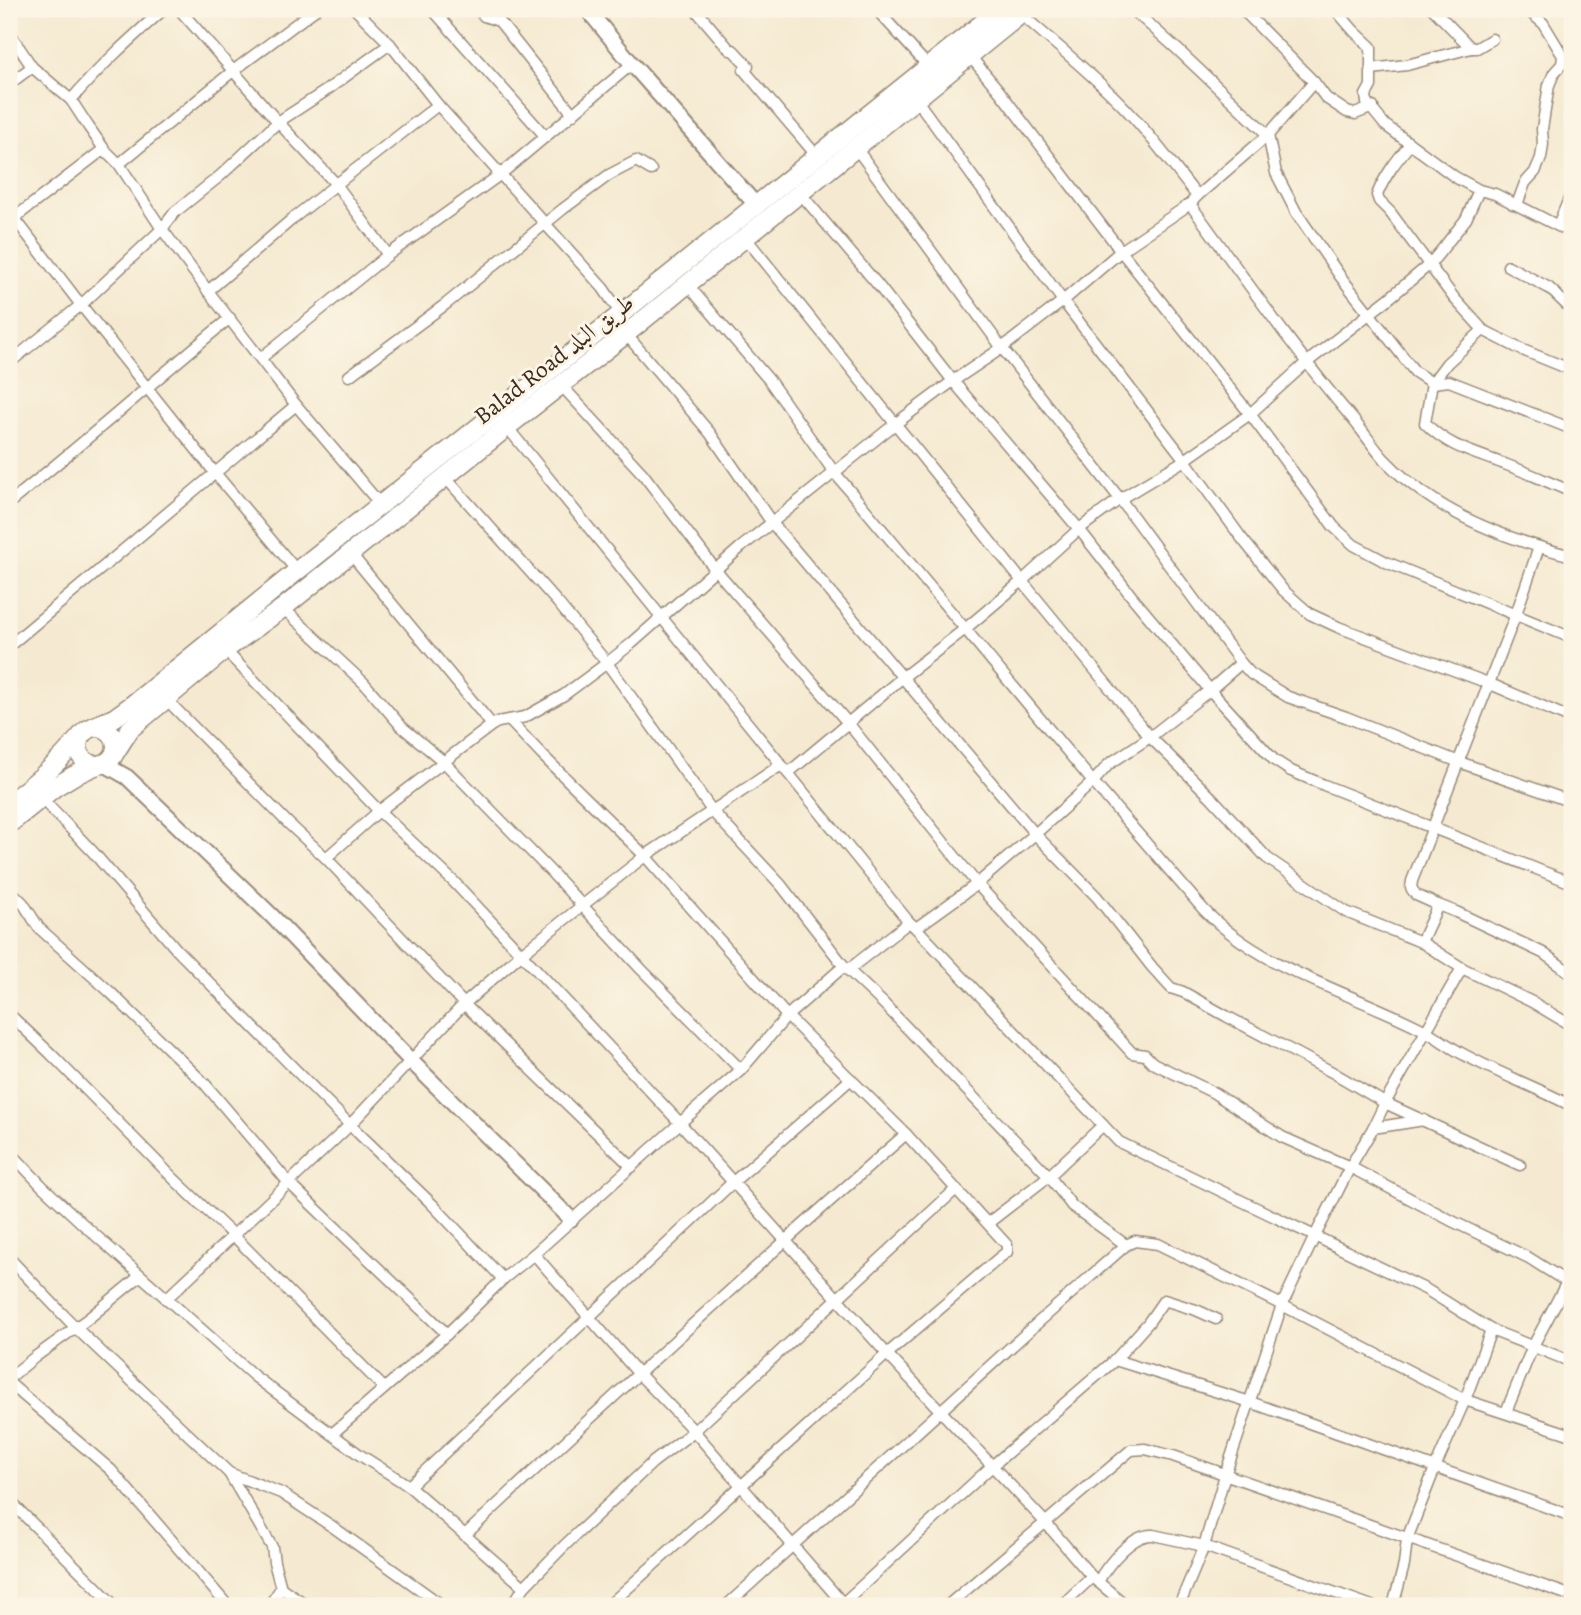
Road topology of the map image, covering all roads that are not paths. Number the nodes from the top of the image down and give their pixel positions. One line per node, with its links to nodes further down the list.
1 (164, 9): 30 (street)
2 (179, 9): 26 (street)
3 (316, 9): 26 (street)
4 (355, 9): 19 (street)
5 (432, 9): 36 (street)
6 (478, 9): 33 (street)
7 (587, 9): 22 (street)
8 (695, 9): 40 (street)
9 (876, 9): 23 (street)
10 (1000, 9): 23 (highway, Balad Road طريق البلد)
11 (1132, 9): 35 (street)
12 (1242, 9): 27 (street)
13 (1335, 9): 25 (street)
14 (1433, 9): 20 (street)
15 (1525, 9): 49 (street)
16 (1024, 11): 21 (highway, Balad Road طريق البلد); 48 (street)
17 (9, 32): 24 (street)
18 (1492, 39): 20 (street)
19 (390, 44): 31 (street); 34 (street)
20 (1471, 48): 25 (street)
21 (970, 56): 29 (highway, Balad Road طريق البلد); 57 (street)
22 (632, 64): 33 (street); 50 (street)
23 (928, 66): 40 (highway, Balad Road طريق البلد)
24 (32, 67): 28 (street); 30 (street)
25 (1371, 69): 32 (street)
26 (233, 71): 34 (street); 41 (street)
27 (1314, 82): 32 (street); 35 (street)
28 (9, 84)
29 (916, 99): 38 (highway, Balad Road طريق البلد); 63 (street)
30 (71, 100): 39 (street)
31 (438, 105): 43 (street); 44 (street)
32 (1373, 107): 37 (street)
33 (573, 114): 36 (street)
34 (278, 122): 44 (street); 54 (street)
35 (1268, 135): 48 (street); 66 (street)
36 (546, 137): 43 (street)
37 (1410, 144): 45 (street); 59 (street)
38 (856, 148): 47 (highway, Balad Road طريق البلد); 71 (street)
39 (104, 149): 41 (street); 51 (street)
40 (817, 156): 50 (highway, Balad Road طريق البلد)
41 (119, 164): 54 (street)
42 (651, 170): 52 (street)
43 (501, 174): 52 (street); 58 (street)
44 (336, 184): 58 (street); 62 (street)
45 (1479, 190): 49 (street); 59 (street)
46 (1572, 192): 53 (street)
47 (800, 193): 56 (highway, Balad Road طريق البلد); 77 (street)
48 (1194, 200): 57 (street); 74 (street)
49 (1513, 204): 53 (street)
50 (756, 205): 67 (highway, Balad Road طريق البلد)
51 (11, 217): 64 (street)
52 (545, 224): 67 (street); 76 (street)
53 (1558, 225): 55 (street)
54 (162, 229): 62 (street); 64 (street)
55 (1572, 233)
56 (745, 237): 61 (highway, Balad Road طريق البلد); 83 (street)
57 (1121, 251): 63 (street); 82 (street)
58 (388, 255): 72 (street)
59 (1430, 264): 66 (street); 69 (street)
60 (1508, 266): 65 (street)
61 (687, 284): 70 (highway, Balad Road طريق البلد); 88 (street)
62 (208, 291): 68 (street)
63 (1062, 301): 71 (street); 86 (street)
64 (81, 305): 73 (street); 80 (street)
65 (1572, 310)
66 (1370, 313): 74 (street); 78 (street)
67 (621, 314): 93 (highway, Balad Road طريق البلد)
68 (230, 318): 72 (street); 80 (street)
69 (1483, 330): 75 (street); 78 (street)
70 (626, 334): 79 (highway, Balad Road طريق البلد); 94 (street)
71 (1002, 348): 77 (street); 91 (street)
72 (261, 358): 81 (street)
73 (9, 363)
74 (1306, 363): 82 (street); 96 (street)
75 (1572, 370)
76 (349, 376)
77 (953, 381): 83 (street); 95 (street)
78 (1432, 383): 85 (street); 90 (street)
79 (562, 385): 84 (highway, Balad Road طريق البلد); 99 (street)
80 (147, 386): 87 (street); 92 (street)
81 (296, 405): 87 (street); 93 (street)
82 (1250, 414): 86 (street); 103 (street)
83 (895, 424): 88 (street); 101 (street)
84 (507, 427): 89 (highway, Balad Road طريق البلد); 104 (street)
85 (1572, 429)
86 (1185, 460): 91 (street); 112 (street)
87 (215, 472): 100 (street); 107 (street)
88 (834, 472): 94 (street); 105 (street)
89 (445, 477): 97 (highway, Balad Road طريق البلد); 109 (street)
90 (1572, 492)
91 (1120, 499): 95 (street); 110 (street)
92 (9, 503)
93 (380, 504): 100 (highway, Balad Road طريق البلد)
94 (772, 523): 99 (street); 111 (street)
95 (1079, 529): 101 (street); 113 (street)
96 (1539, 547): 98 (street); 103 (street)
97 (350, 553): 102 (highway, Balad Road طريق البلد); 118 (street)
98 (1572, 556)
99 (715, 569): 104 (street); 117 (street)
100 (297, 570): 119 (highway, Balad Road طريق البلد)
101 (1022, 581): 105 (street); 120 (street)
102 (283, 608): 108 (highway, Balad Road طريق البلد); 123 (street)
103 (1516, 614): 106 (street); 112 (street)
104 (661, 618): 109 (street); 125 (street)
105 (965, 629): 111 (street); 126 (street)
106 (1572, 638)
107 (9, 646)
108 (225, 650): 114 (highway, Balad Road طريق البلد); 130 (street)
109 (607, 663): 116 (street); 131 (street)
110 (1241, 663): 113 (street); 124 (street)
111 (903, 677): 117 (street); 134 (street)
112 (1488, 683): 115 (street); 124 (street)
113 (1210, 690): 120 (street); 133 (street)
114 (166, 699): 122 (highway, Balad Road طريق البلد); 136 (street)
115 (1572, 719)
116 (509, 720): 118 (street); 135 (street)
117 (848, 723): 125 (street); 138 (street)
118 (492, 725): 123 (street)
119 (94, 726): 121 (highway); 122 (highway)
120 (1150, 737): 126 (street); 143 (street)
121 (79, 738): 122 (highway); 129 (highway)
122 (108, 758): 127 (highway, Balad Road طريق البلد); 153 (street)
123 (444, 762): 130 (street); 141 (street)
124 (1459, 762): 128 (street); 133 (street)
125 (784, 769): 131 (street); 142 (street)
126 (1093, 782): 134 (street); 152 (street)
127 (41, 798): 132 (highway, Balad Road طريق البلد); 160 (street)
128 (1572, 802)
129 (9, 803)
130 (379, 811): 136 (street); 144 (street)
131 (713, 812): 135 (street); 145 (street)
132 (9, 824)
133 (1433, 828): 137 (street); 140 (street)
134 (1035, 834): 138 (street); 156 (street)
135 (645, 856): 141 (street); 150 (street)
136 (326, 858): 148 (street)
137 (1572, 883)
138 (976, 884): 142 (street); 167 (street)
139 (9, 889): 169 (street)
140 (1438, 905): 143 (street); 147 (street)
141 (581, 906): 144 (street); 154 (street)
142 (912, 925): 145 (street); 161 (street)
143 (1421, 942): 146 (street)
144 (521, 954): 148 (street); 159 (street)
145 (846, 968): 150 (street); 168 (street)
146 (1462, 968): 151 (street); 152 (street)
147 (1572, 974)
148 (464, 1004): 153 (street); 166 (street)
149 (9, 1014): 174 (street)
150 (787, 1016): 154 (street); 155 (street)
151 (1572, 1026)
152 (1425, 1031): 156 (street); 157 (street)
153 (411, 1061): 160 (street); 172 (street)
154 (741, 1070): 159 (street)
155 (851, 1079): 163 (street); 170 (street)
156 (1385, 1102): 158 (street); 162 (street)
157 (1572, 1106)
158 (1424, 1119): 162 (street); 165 (street)
159 (680, 1123): 166 (street); 170 (street)
160 (350, 1125): 169 (street); 181 (street)
161 (1103, 1125): 168 (street); 175 (street)
162 (1373, 1128): 167 (street)
163 (906, 1134): 171 (street); 176 (street)
164 (9, 1151): 180 (street)
165 (1520, 1165)
166 (632, 1167): 172 (street)
167 (1350, 1167): 175 (street); 182 (street)
168 (1049, 1176): 173 (street); 177 (street)
169 (289, 1183): 174 (street); 190 (street)
170 (732, 1183): 176 (street); 186 (street)
171 (955, 1190): 173 (street); 183 (street)
172 (571, 1219): 178 (street)
173 (988, 1223): 192 (street)
174 (234, 1236): 184 (street); 197 (street)
175 (1315, 1236): 185 (street); 189 (street)
176 (784, 1240): 183 (street); 195 (street)
177 (1126, 1245): 185 (street); 200 (street)
178 (534, 1254): 181 (street); 186 (street)
179 (9, 1258): 188 (street)
180 (140, 1276): 184 (street); 188 (street)
181 (503, 1279): 190 (street)
182 (1570, 1283): 191 (street)
183 (836, 1298): 192 (street); 202 (street)
184 (166, 1299): 203 (street)
185 (1282, 1305): 198 (street); 199 (street)
186 (589, 1317): 195 (street); 209 (street)
187 (1216, 1320): 193 (street)
188 (76, 1328): 196 (street); 207 (street)
189 (1491, 1330): 191 (street); 198 (street)
190 (447, 1334): 197 (street)
191 (1533, 1346): 194 (street); 201 (street)
192 (887, 1354): 200 (street); 210 (street)
193 (1115, 1360): 199 (street); 205 (street)
194 (1572, 1362)
195 (638, 1373): 202 (street); 214 (street)
196 (9, 1380): 223 (street)
197 (384, 1388): 203 (street)
198 (1465, 1401): 201 (street); 206 (street)
199 (1250, 1402): 206 (street); 208 (street)
200 (941, 1411): 205 (street); 216 (street)
201 (1506, 1412): 204 (street)
202 (694, 1431): 210 (street); 219 (street)
203 (332, 1434): 209 (street)
204 (1572, 1435)
205 (992, 1466): 213 (street); 230 (street)
206 (1435, 1468): 212 (street); 215 (street)
207 (229, 1473): 220 (street); 226 (street)
208 (1224, 1475): 213 (street); 215 (street); 217 (street)
209 (408, 1486): 214 (street)
210 (742, 1487): 216 (street); 228 (street)
211 (9, 1500): 222 (street)
212 (1572, 1517)
213 (1045, 1521): 218 (street); 231 (street)
214 (465, 1535): 219 (street)
215 (1407, 1539): 221 (street); 236 (street)
216 (793, 1545): 229 (street); 230 (street)
217 (1204, 1546): 218 (street); 234 (street); 235 (street)
218 (1095, 1580): 232 (street); 233 (street)
219 (524, 1587): 227 (street)
220 (281, 1588): 224 (street); 225 (street)
221 (1572, 1596)
222 (115, 1606)
223 (228, 1606)
224 (269, 1606)
225 (308, 1606)
226 (443, 1606)
227 (512, 1606)
228 (608, 1606)
229 (726, 1606)
230 (843, 1606)
231 (947, 1606)
232 (1061, 1606)
233 (1127, 1606)
234 (1180, 1606)
235 (1372, 1606)
236 (1393, 1606)

